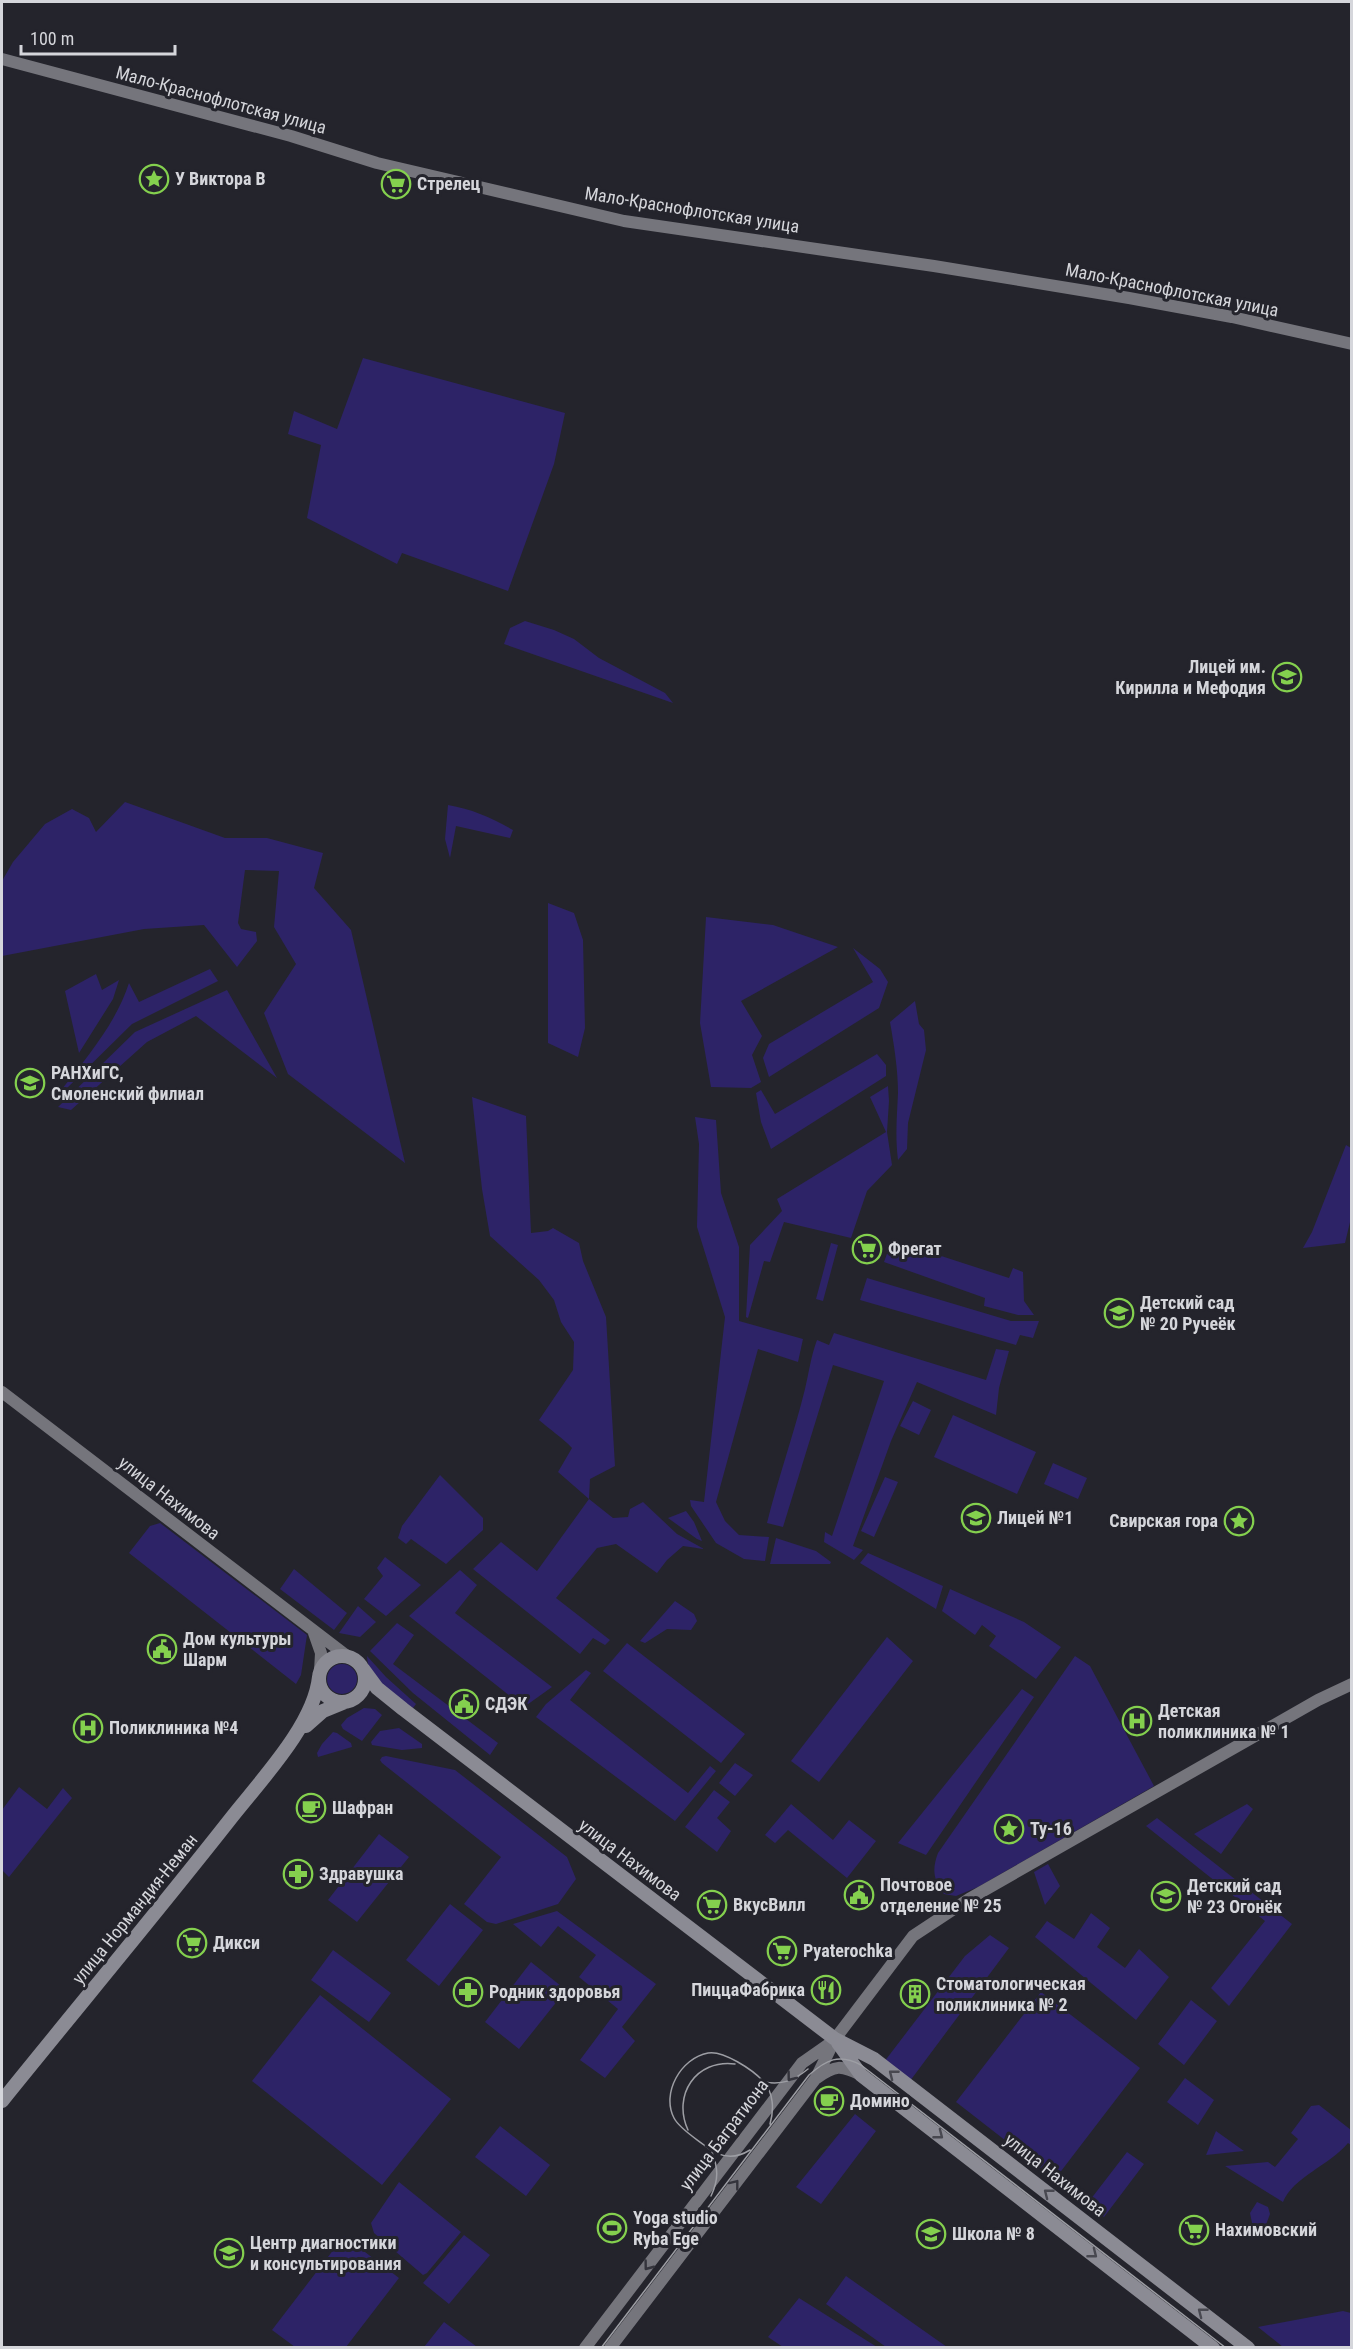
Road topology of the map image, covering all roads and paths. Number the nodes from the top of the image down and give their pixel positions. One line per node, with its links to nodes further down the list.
1 (2, 59): 2 (street, Мало-Краснофлотская улица)
2 (1352, 344)
3 (2, 1392): 4 (street, улица Нахимова)
4 (314, 1632): 5 (street, улица Нахимова); 7 (street)
5 (347, 1656): 6 (main road); 7 (main road)
6 (363, 1669): 9 (main road); 10 (main road)
7 (320, 1674): 9 (main road); 11 (main road)
8 (1352, 1684): 12 (street, улица Багратиона)
9 (349, 1701): 10 (main road); 11 (main road)
10 (403, 1709): 12 (main road, улица Нахимова)
11 (294, 1737): 15 (main road, улица Нормандия-Неман)
12 (835, 2039): 13 (main road, улица Нахимова); 14 (street, улица Багратиона); 16 (street, улица Багратиона, one-way to 16); 19 (main road, улица Нахимова, one-way to 12)
13 (861, 2075): 14 (street); 18 (main road, улица Нахимова, one-way to 18)
14 (816, 2078): 17 (street, улица Багратиона, one-way to 14)
15 (2, 2101)
16 (585, 2348)
17 (610, 2348)
18 (1213, 2348)
19 (1248, 2348)

